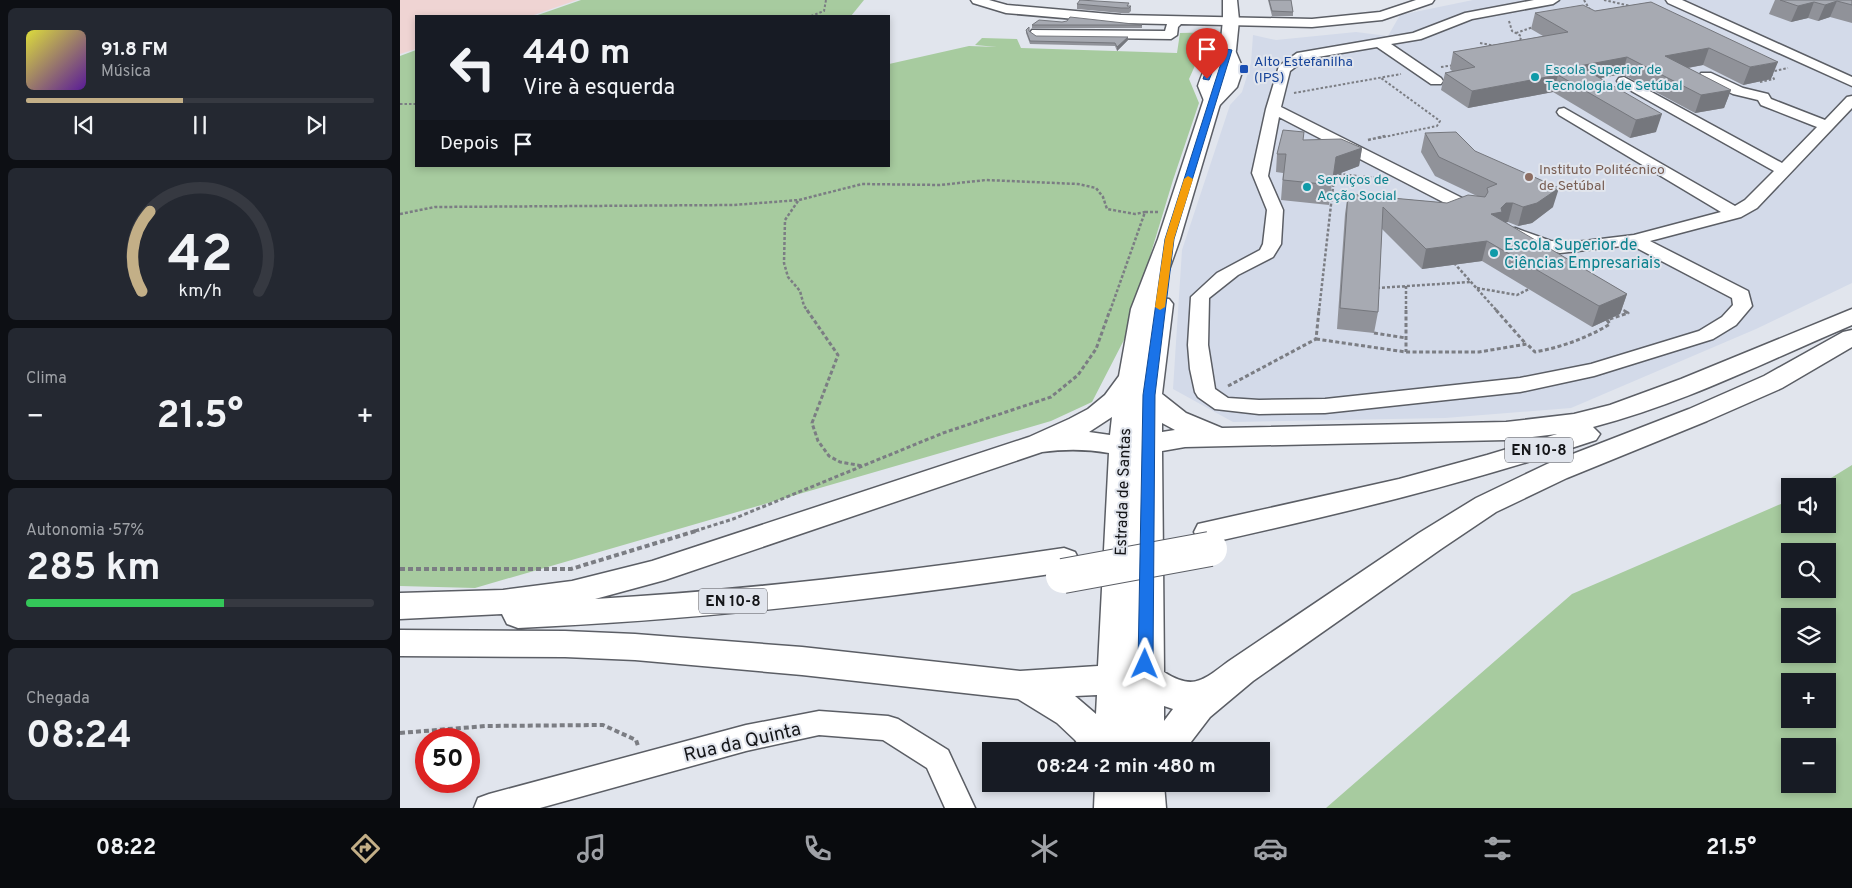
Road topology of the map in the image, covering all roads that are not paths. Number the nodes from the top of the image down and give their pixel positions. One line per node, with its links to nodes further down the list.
1 (977, 0): 6 (street)
2 (1230, 0): 7 (main road, Estrada de Santas)
3 (1428, 0): 7 (street)
4 (1553, 0): 9 (street)
5 (1672, 0): 13 (street)
6 (1178, 20): 7 (street); 8 (street)
7 (1231, 20): 24 (main road, Estrada de Santas)
8 (1036, 33)
9 (1379, 42): 11 (street); 15 (street)
10 (1706, 76): 18 (street)
11 (1436, 81)
12 (1624, 81): 20 (street)
13 (1852, 82)
14 (1852, 100): 18 (street)
15 (1275, 102): 19 (street); 25 (street)
16 (1564, 112): 22 (street)
17 (1336, 124): 19 (street)
18 (1825, 126): 20 (street)
19 (1315, 130): 21 (street)
20 (1783, 170): 22 (street)
21 (1474, 211)
22 (1735, 213): 25 (street)
23 (1507, 229): 25 (street)
24 (1169, 239): 29 (main road, Estrada de Santas); 30 (main road, Estrada de Santas)
25 (1634, 240)
26 (1852, 317): 31 (main road); 34 (main road, EN 10-8)
27 (1852, 332): 34 (main road, EN 10-8)
28 (1852, 337): 42 (main road)
29 (1132, 375): 32 (main road); 33 (main road, Estrada de Santas)
30 (1149, 395): 31 (main road); 33 (main road, Estrada de Santas)
31 (1239, 437): 33 (main road)
32 (1039, 443): 33 (main road); 36 (main road)
33 (1136, 447): 40 (main road, Estrada de Santas)
34 (1210, 541): 35 (main road, bridge)
35 (1063, 568): 37 (main road, EN 10-8); 38 (main road, EN 10-8)
36 (400, 606)
37 (400, 618)
38 (400, 634)
39 (400, 643): 41 (main road)
40 (1130, 679): 41 (main road); 42 (main road); 44 (main road, Estrada de Santas); 45 (main road, Estrada de Santas)
41 (1020, 685): 43 (main road)
42 (1213, 692): 46 (main road)
43 (1097, 742)
44 (1115, 742)
45 (1144, 742)
46 (1171, 742)
47 (489, 808): 48 (street, Rua da Quinta)
48 (960, 808)

